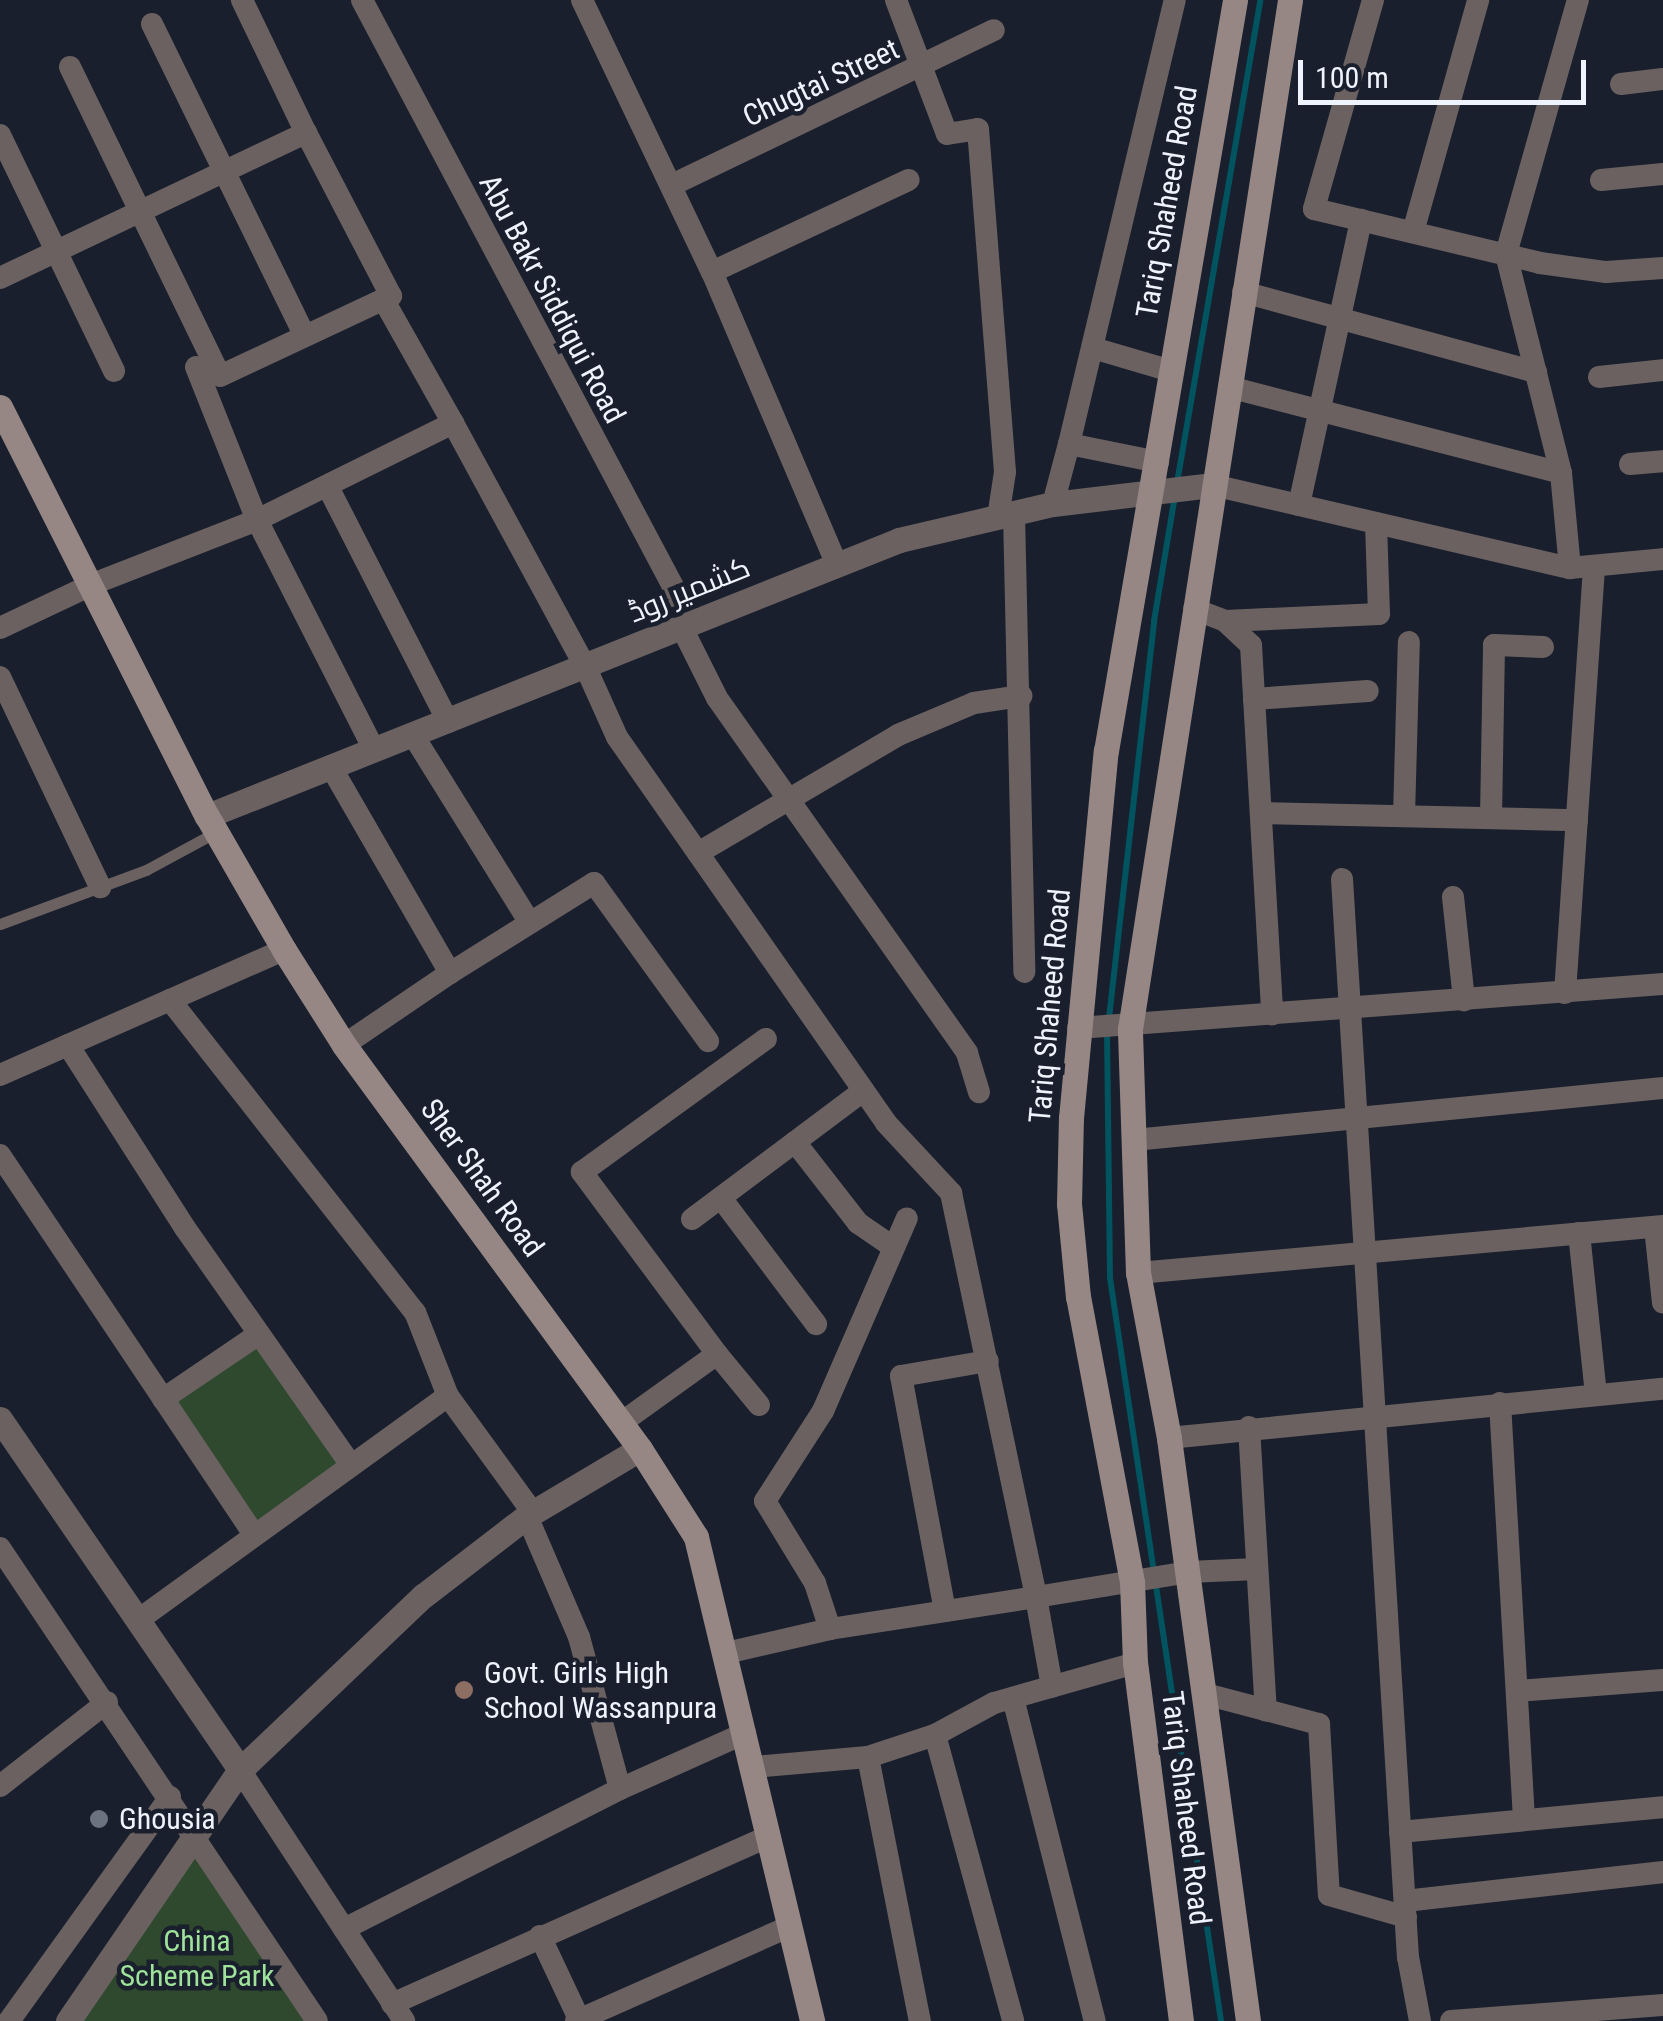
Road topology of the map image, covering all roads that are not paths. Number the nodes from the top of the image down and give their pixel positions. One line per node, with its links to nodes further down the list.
1 (242, 0): 17 (street)
2 (362, 0): 66 (street, Abu Bakr Siddiqui Road)
3 (582, 0): 23 (street)
4 (896, 0): 14 (street)
5 (1176, 0): 36 (street)
6 (1234, 0): 38 (main road, Tariq Shaheed Road)
7 (1290, 0): 32 (main road, Tariq Shaheed Road)
8 (1374, 0): 25 (street)
9 (1478, 0): 26 (street)
10 (1578, 0): 28 (street)
11 (152, 24): 19 (street)
12 (994, 30): 14 (street, Chugtai Street)
13 (70, 67): 24 (street)
14 (926, 67): 23 (street, Chugtai Street); 56 (street)
15 (1663, 79): 16 (street)
16 (1621, 84)
17 (306, 133): 19 (street); 33 (street)
18 (0, 134): 27 (street)
19 (221, 171): 24 (street); 35 (street)
20 (1663, 174): 22 (street)
21 (908, 180): 30 (street)
22 (1600, 180)
23 (672, 185): 30 (street)
24 (140, 212): 27 (street); 35 (street)
25 (1361, 220): 26 (street); 34 (street)
26 (1413, 232): 28 (street)
27 (56, 250): 31 (street); 40 (street)
28 (1506, 254): 29 (street); 41 (street)
29 (1663, 268)
30 (712, 272): 60 (street)
31 (0, 278)
32 (1244, 292): 34 (street); 43 (main road, Tariq Shaheed Road)
33 (383, 299): 35 (street); 46 (street)
34 (1340, 318): 41 (street); 45 (street)
35 (304, 336)
36 (1093, 348): 38 (street); 47 (street)
37 (196, 367): 57 (street)
38 (1170, 370): 51 (main road, Tariq Shaheed Road)
39 (1663, 370): 42 (street)
40 (114, 371)
41 (1536, 372): 50 (street)
42 (1599, 377)
43 (1229, 387): 45 (street); 52 (main road, Tariq Shaheed Road)
44 (0, 408): 63 (main road, Sher Shah Road)
45 (1320, 411): 50 (street); 55 (street)
46 (453, 423): 53 (street); 70 (street)
47 (1069, 444): 51 (street); 54 (street)
48 (1663, 462): 49 (street)
49 (1630, 464)
50 (1561, 473): 62 (street)
51 (1159, 480): 52 (street, کشمیر روڈ); 54 (street, کشمیر روڈ); 100 (main road, Tariq Shaheed Road)
52 (1212, 486): 55 (street); 64 (main road, Tariq Shaheed Road)
53 (328, 487): 57 (street); 75 (street)
54 (1052, 504): 56 (street, کشمیر روڈ)
55 (1299, 505): 58 (street)
56 (1006, 516): 60 (street, کشمیر روڈ); 73 (street)
57 (257, 520): 63 (street); 77 (street)
58 (1376, 523): 62 (street); 65 (street)
59 (1663, 559): 61 (street)
60 (837, 565): 66 (street, کشمیر روڈ)
61 (1594, 566): 62 (street); 83 (street)
62 (1570, 568)
63 (92, 584): 67 (street); 84 (main road, Sher Shah Road)
64 (1194, 609): 65 (street); 100 (main road, Tariq Shaheed Road)
65 (1225, 621): 74 (street)
66 (687, 626): 70 (street, کشمیر روڈ); 79 (street, Abu Bakr Siddiqui Road)
67 (0, 628)
68 (1409, 642): 81 (street)
69 (1544, 647): 82 (street)
70 (586, 668): 75 (street, کشمیر روڈ); 85 (street)
71 (0, 677): 87 (street)
72 (1368, 691): 74 (street)
73 (1021, 696): 79 (street); 92 (street)
74 (1254, 698): 80 (street)
75 (448, 722): 76 (street, کشمیر روڈ)
76 (413, 735): 77 (street, کشمیر روڈ); 89 (street)
77 (374, 750): 78 (street, کشمیر روڈ)
78 (331, 767): 84 (street, کشمیر روڈ); 93 (street)
79 (786, 797): 85 (street); 108 (street, Abu Bakr Siddiqui Road)
80 (1261, 813): 81 (street); 99 (street)
81 (1404, 816): 82 (street)
82 (1491, 818): 83 (street)
83 (1577, 820): 95 (street)
84 (212, 824): 87 (lane); 91 (main road, Sher Shah Road)
85 (698, 853): 107 (street)
86 (1342, 879): 98 (street)
87 (100, 887): 90 (lane)
88 (1452, 897): 97 (street)
89 (530, 923): 93 (street); 102 (street)
90 (0, 924)
91 (284, 950): 96 (street); 103 (main road, Sher Shah Road)
92 (1024, 972)
93 (450, 973): 103 (street)
94 (1663, 984): 95 (street)
95 (1565, 993): 97 (street)
96 (170, 1000): 104 (street); 128 (street)
97 (1464, 1000): 98 (street)
98 (1352, 1008): 99 (street); 109 (street)
99 (1272, 1014): 100 (street)
100 (1102, 1029): 110 (main road, Tariq Shaheed Road); 144 (main road, Tariq Shaheed Road)
101 (766, 1039): 124 (street)
102 (708, 1042)
103 (344, 1044): 134 (main road, Sher Shah Road)
104 (68, 1045): 105 (street); 123 (street)
105 (0, 1075)
106 (1663, 1088): 109 (street)
107 (863, 1091): 111 (street); 125 (street)
108 (979, 1092)
109 (1357, 1118): 110 (street); 119 (street)
110 (1134, 1140): 120 (main road, Tariq Shaheed Road)
111 (795, 1142): 113 (street); 118 (street)
112 (0, 1155): 129 (street)
113 (721, 1198): 115 (street); 122 (street)
114 (907, 1218): 118 (street)
115 (692, 1219)
116 (1659, 1226): 117 (street); 121 (street)
117 (1579, 1233): 119 (street); 127 (street)
118 (894, 1247): 148 (street)
119 (1363, 1252): 120 (street); 132 (street)
120 (1138, 1273): 136 (main road, Tariq Shaheed Road)
121 (1663, 1303)
122 (816, 1324)
123 (259, 1334): 129 (street); 138 (street)
124 (717, 1354): 131 (street); 134 (street)
125 (988, 1361): 145 (street); 146 (street)
126 (1663, 1389): 127 (street)
127 (1596, 1395): 130 (street)
128 (448, 1396): 138 (street); 139 (street)
129 (163, 1399): 140 (street)
130 (1500, 1403): 132 (street); 153 (street)
131 (759, 1405)
132 (1375, 1414): 135 (street); 168 (street)
133 (0, 1419): 147 (street)
134 (622, 1423): 137 (main road, Sher Shah Road)
135 (1249, 1427): 136 (street); 142 (street)
136 (1169, 1438): 143 (main road, Tariq Shaheed Road)
137 (640, 1449): 139 (street); 149 (main road, Sher Shah Road)
138 (350, 1464): 140 (street)
139 (530, 1515): 162 (street); 164 (street)
140 (254, 1534): 147 (street)
141 (0, 1548): 156 (street)
142 (1257, 1569): 143 (street); 157 (street)
143 (1184, 1572): 144 (street); 154 (main road, Tariq Shaheed Road)
144 (1135, 1582): 145 (street); 150 (main road, Tariq Shaheed Road)
145 (1036, 1597): 146 (street); 152 (street)
146 (945, 1612): 148 (street)
147 (141, 1618): 162 (street)
148 (830, 1630): 149 (street)
149 (726, 1653): 158 (main road, Sher Shah Road)
150 (1135, 1663): 152 (street); 188 (main road, Tariq Shaheed Road)
151 (1663, 1680): 153 (street)
152 (1052, 1687): 155 (street)
153 (1517, 1691): 167 (street)
154 (1205, 1694): 157 (street); 189 (main road, Tariq Shaheed Road)
155 (1012, 1698): 159 (street); 187 (street)
156 (106, 1702): 163 (street); 165 (street)
157 (1266, 1710): 172 (street)
158 (745, 1733): 161 (main road, Sher Shah Road); 164 (street)
159 (934, 1735): 160 (street); 186 (street)
160 (868, 1757): 161 (street); 185 (street)
161 (753, 1766): 170 (main road, Sher Shah Road)
162 (240, 1770): 169 (street); 174 (street)
163 (0, 1786)
164 (620, 1790): 174 (street)
165 (170, 1797): 169 (street); 182 (street)
166 (1663, 1807): 167 (street)
167 (1524, 1818): 168 (street)
168 (1400, 1832): 172 (street)
169 (195, 1834): 183 (street); 184 (street)
170 (769, 1836): 173 (main road, Sher Shah Road); 175 (street)
171 (1663, 1872): 172 (street)
172 (1405, 1909): 190 (street)
173 (790, 1926): 179 (main road, Sher Shah Road); 181 (street)
174 (344, 1929): 177 (street)
175 (540, 1936): 177 (street); 181 (street)
176 (1663, 2005): 178 (street)
177 (398, 2012)
178 (1629, 2014): 180 (street)
179 (805, 2018)
180 (1527, 2018): 191 (street)
181 (577, 2020)
182 (9, 2021)
183 (68, 2021)
184 (317, 2021)
185 (920, 2021)
186 (1013, 2021)
187 (1095, 2021)
188 (1180, 2021)
189 (1248, 2021)
190 (1420, 2021)
191 (1451, 2021)

